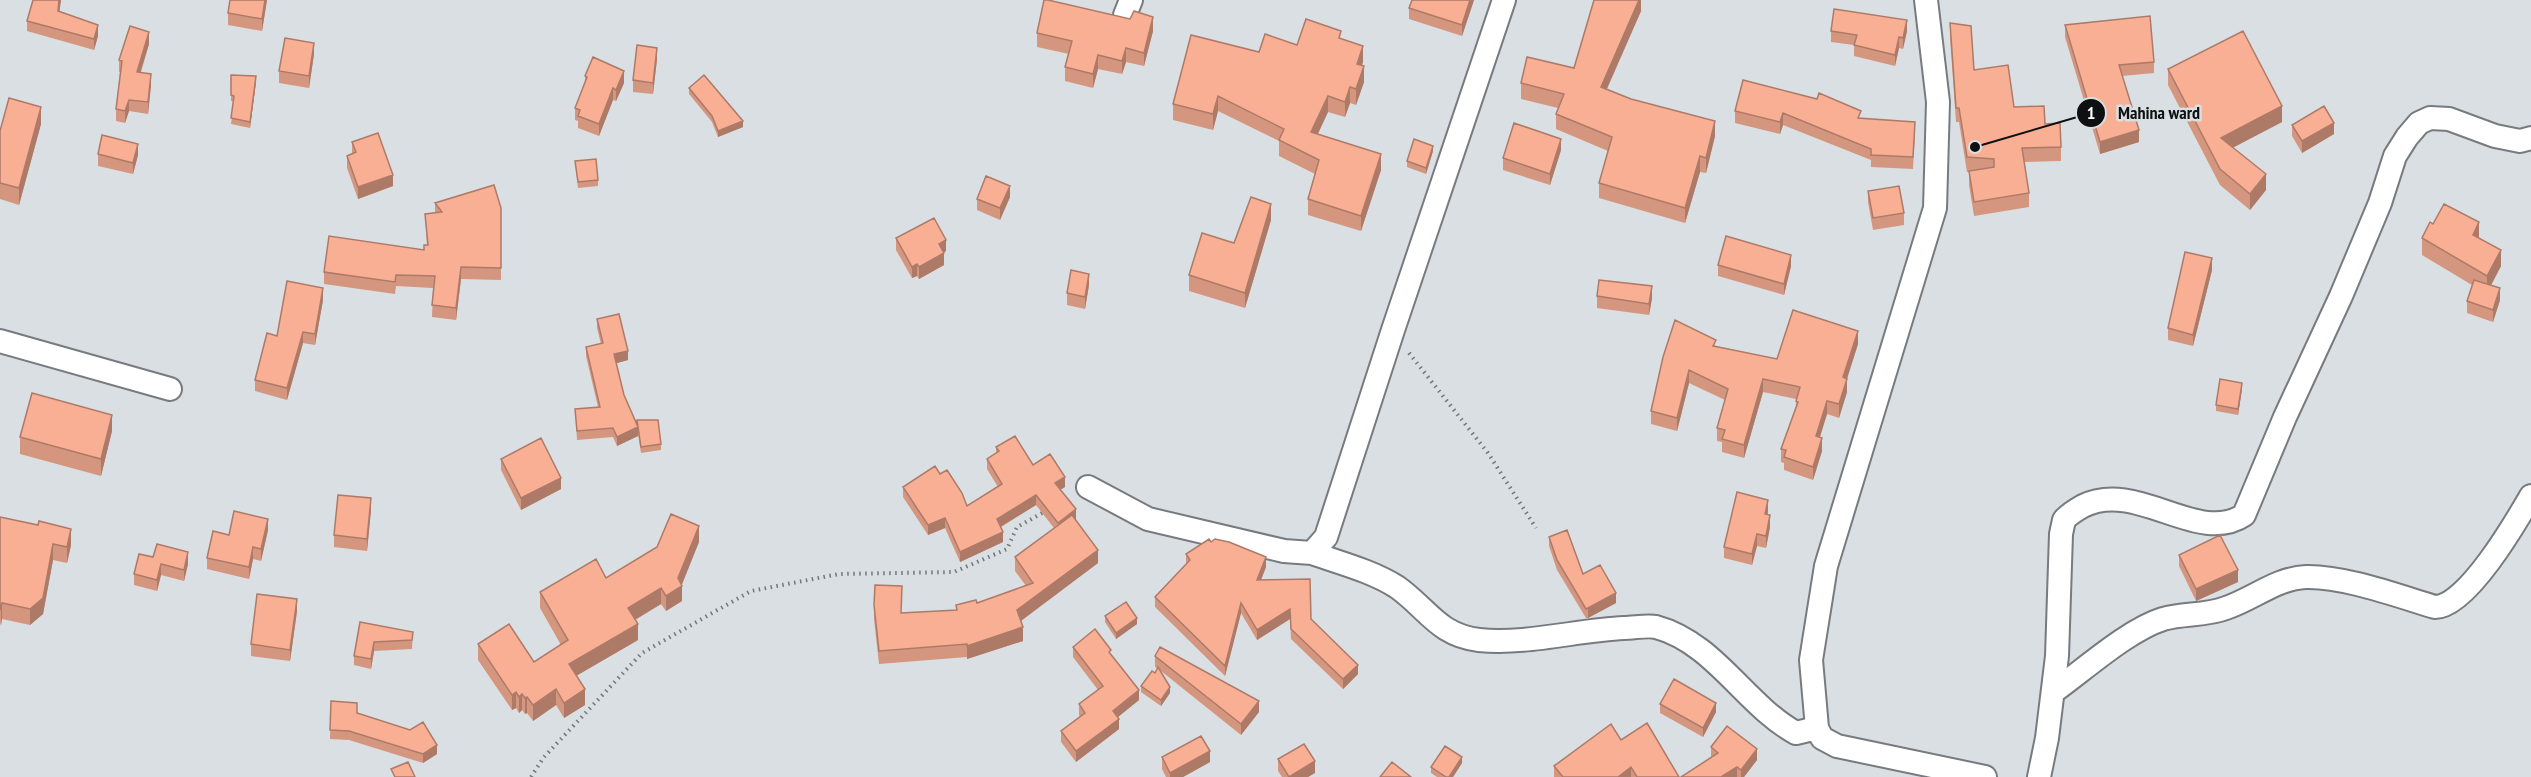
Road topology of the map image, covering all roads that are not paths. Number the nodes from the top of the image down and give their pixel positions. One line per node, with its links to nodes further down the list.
1 (1504, 0): 8 (street)
2 (1926, 0): 10 (street)
3 (2531, 138): 9 (street)
4 (0, 341): 5 (street)
5 (170, 389)
6 (1088, 487): 8 (street)
7 (2531, 495): 9 (street)
8 (1312, 553): 10 (street)
9 (2053, 692): 12 (street)
10 (1817, 728): 11 (street)
11 (1985, 777)
12 (2039, 777)

